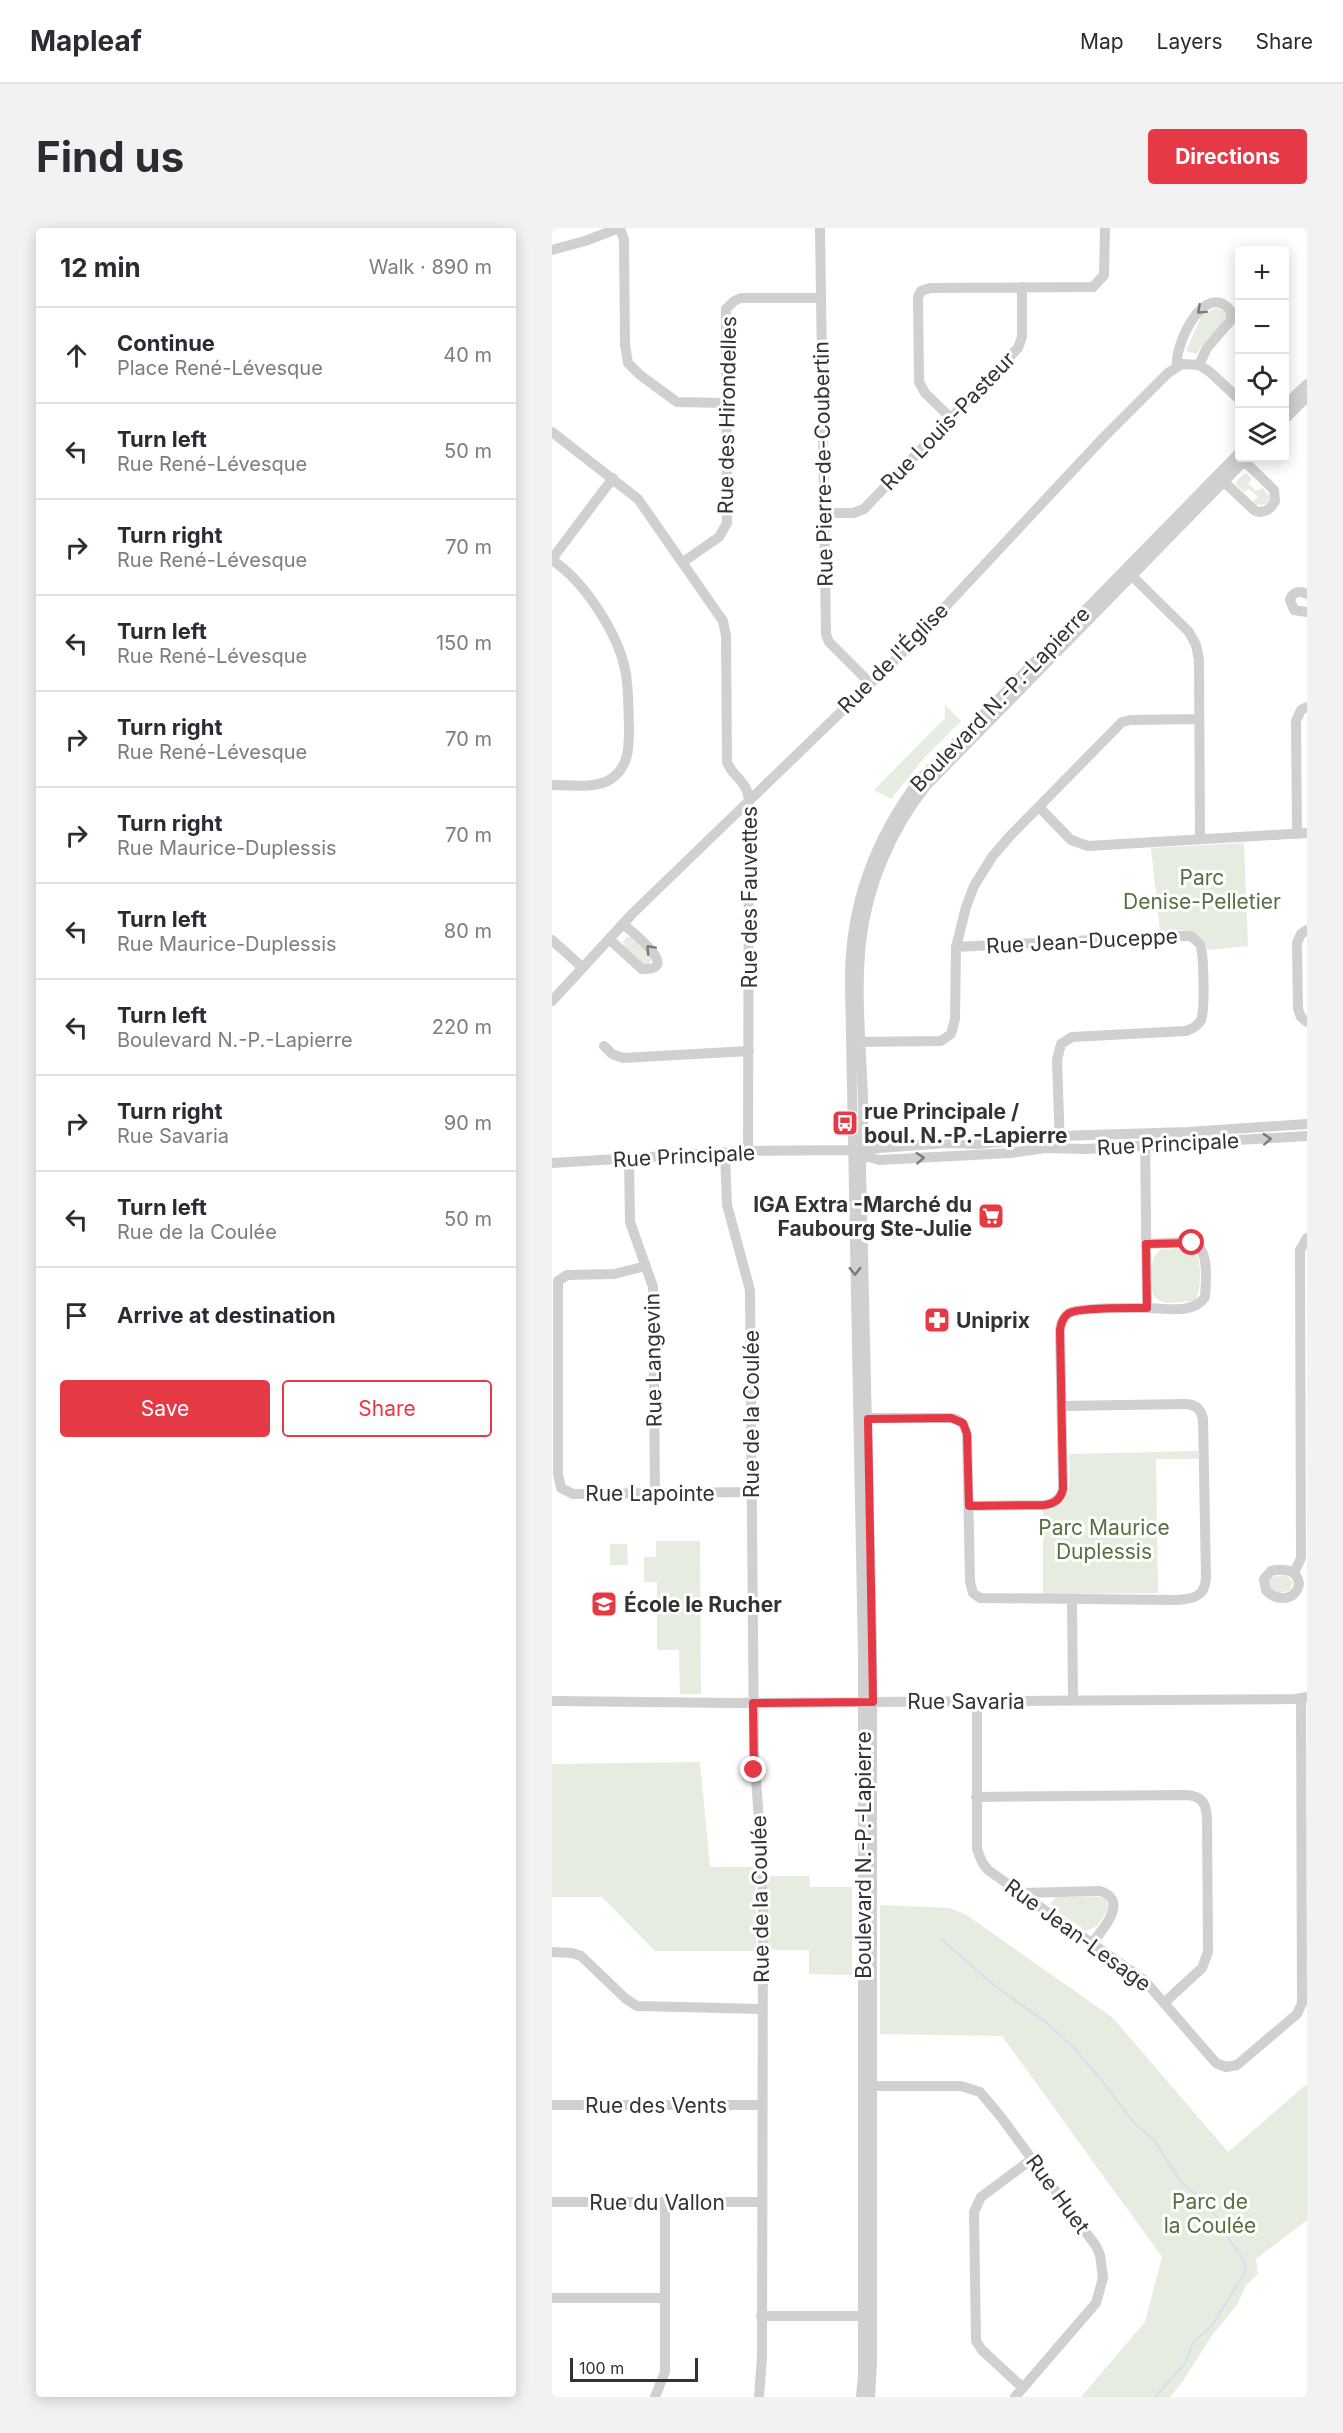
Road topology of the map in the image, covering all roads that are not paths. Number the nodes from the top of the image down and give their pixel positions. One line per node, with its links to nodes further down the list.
1 (619, 228): 4 (street); 12 (street)
2 (820, 228): 6 (street, Rue Pierre-de-Coubertin)
3 (1105, 228): 5 (street)
4 (552, 250)
5 (1022, 287): 15 (street, Rue Louis-Pasteur); 15 (street)
6 (821, 298): 12 (street, Rue des Hirondelles); 21 (street, Rue Pierre-de-Coubertin)
7 (1200, 365): 8 (street); 8 (street, one-way to 8); 10 (street)
8 (1178, 366): 27 (street, Rue de l'Église)
9 (1307, 384): 11 (street)
10 (1235, 396)
11 (1289, 401)
12 (726, 403): 23 (street, Rue des Hirondelles)
13 (1305, 403): 14 (street)
14 (1289, 416)
15 (951, 418): 21 (street, Rue Louis-Pasteur)
16 (552, 432): 19 (street, Rue des Fauvettes)
17 (1239, 462): 20 (street, Boulevard N.-P.-Lapierre)
18 (1248, 462): 20 (street)
19 (613, 478): 22 (street); 23 (street, Rue des Fauvettes)
20 (1221, 478): 24 (street, Boulevard N.-P.-Lapierre)
21 (824, 513): 27 (street, Rue Pierre-de-Coubertin)
22 (552, 559): 30 (street)
23 (683, 562): 31 (street, Rue des Fauvettes)
24 (1128, 572): 29 (street); 43 (street, Boulevard N.-P.-Lapierre)
25 (1307, 594): 26 (street)
26 (1307, 612)
27 (870, 683): 31 (street, Rue de l'Église)
28 (1307, 707): 33 (street)
29 (1199, 719): 32 (street); 34 (street)
30 (552, 785)
31 (749, 800): 35 (street, Rue de l'Église); 45 (street, Rue des Fauvettes)
32 (1039, 807): 34 (street); 39 (street)
33 (1302, 833): 34 (street)
34 (1200, 839)
35 (623, 924): 37 (street, Rue de l'Église); 37 (street, one-way to 35)
36 (1307, 930): 42 (street)
37 (609, 939): 40 (street, Rue de l'Église)
38 (552, 940): 40 (street)
39 (956, 947): 43 (street); 47 (street, Rue Jean-Duceppe)
40 (583, 968): 41 (street, Rue de l'Église)
41 (552, 1001)
42 (1307, 1022)
43 (856, 1042): 52 (street, Boulevard N.-P.-Lapierre)
44 (604, 1046): 45 (street)
45 (749, 1051): 51 (street, Rue des Fauvettes)
46 (1307, 1124): 49 (street, Rue Principale)
47 (1059, 1136): 49 (street, Rue Principale); 50 (street, Rue Jean-Duceppe); 52 (street, Rue Principale)
48 (1307, 1136): 49 (street, Rue Principale, one-way to 48)
49 (1145, 1139): 50 (street, Rue Principale); 57 (street)
50 (1060, 1148): 52 (street, Rue Principale, one-way to 50)
51 (748, 1151): 52 (street, Rue Principale); 53 (street, Rue Principale)
52 (859, 1152): 61 (street, Boulevard N.-P.-Lapierre)
53 (725, 1153): 54 (street, Rue Principale); 63 (street, Rue de la Coulée)
54 (629, 1159): 55 (street, Rue Principale); 58 (street, Rue Langevin)
55 (552, 1163)
56 (1307, 1238): 62 (street)
57 (1146, 1244): 59 (street); 59 (street)
58 (646, 1266): 64 (street, Rue Langevin); 64 (street, Rue Lapointe)
59 (1147, 1308): 60 (street)
60 (1062, 1406): 65 (street); 67 (street)
61 (863, 1418): 65 (street); 72 (street, Boulevard N.-P.-Lapierre)
62 (1304, 1452): 66 (street)
63 (752, 1492): 64 (street, Rue Lapointe); 73 (street, Rue de la Coulée)
64 (655, 1493)
65 (969, 1506): 67 (street)
66 (1294, 1573)
67 (1072, 1599): 69 (street)
68 (1304, 1698): 69 (street, Rue Savaria); 74 (street, Rue Jean-Lesage)
69 (1073, 1700): 71 (street, Rue Savaria)
70 (552, 1701): 73 (street, Rue Savaria)
71 (977, 1701): 72 (street, Rue Savaria); 75 (street, Rue Jean-Lesage)
72 (868, 1702): 73 (street, Rue Savaria); 82 (street, Boulevard N.-P.-Lapierre)
73 (753, 1703): 81 (street, Rue de la Coulée)
74 (1304, 1792): 76 (street, Rue Jean-Lesage)
75 (976, 1797): 77 (street, Rue Jean-Lesage); 80 (street)
76 (1305, 1888): 80 (street, Rue Jean-Lesage)
77 (1022, 1893): 78 (street, Rue Jean-Lesage); 78 (street)
78 (1093, 1942): 80 (street, Rue Jean-Lesage)
79 (552, 1952): 81 (street)
80 (1165, 2002)
81 (762, 2008): 84 (street, Rue de la Coulée)
82 (867, 2086): 85 (street, Rue Huet); 92 (street, Boulevard N.-P.-Lapierre)
83 (552, 2105): 84 (street, Rue des Vents)
84 (761, 2105): 87 (street, Rue de la Coulée)
85 (1032, 2159): 93 (street); 93 (street, Rue Huet)
86 (552, 2202): 88 (street, Rue du Vallon)
87 (762, 2202): 88 (street, Rue du Vallon); 91 (street, Rue de la Coulée)
88 (665, 2203): 90 (street)
89 (552, 2298): 90 (street)
90 (665, 2298): 94 (street)
91 (761, 2316): 92 (street); 95 (street, Rue de la Coulée)
92 (867, 2316): 96 (street, Boulevard N.-P.-Lapierre); 97 (street, Boulevard N.-P.-Lapierre)
93 (1023, 2388): 98 (street, Rue Huet)
94 (655, 2397)
95 (759, 2397)
96 (861, 2397)
97 (870, 2397)
98 (1015, 2397)

